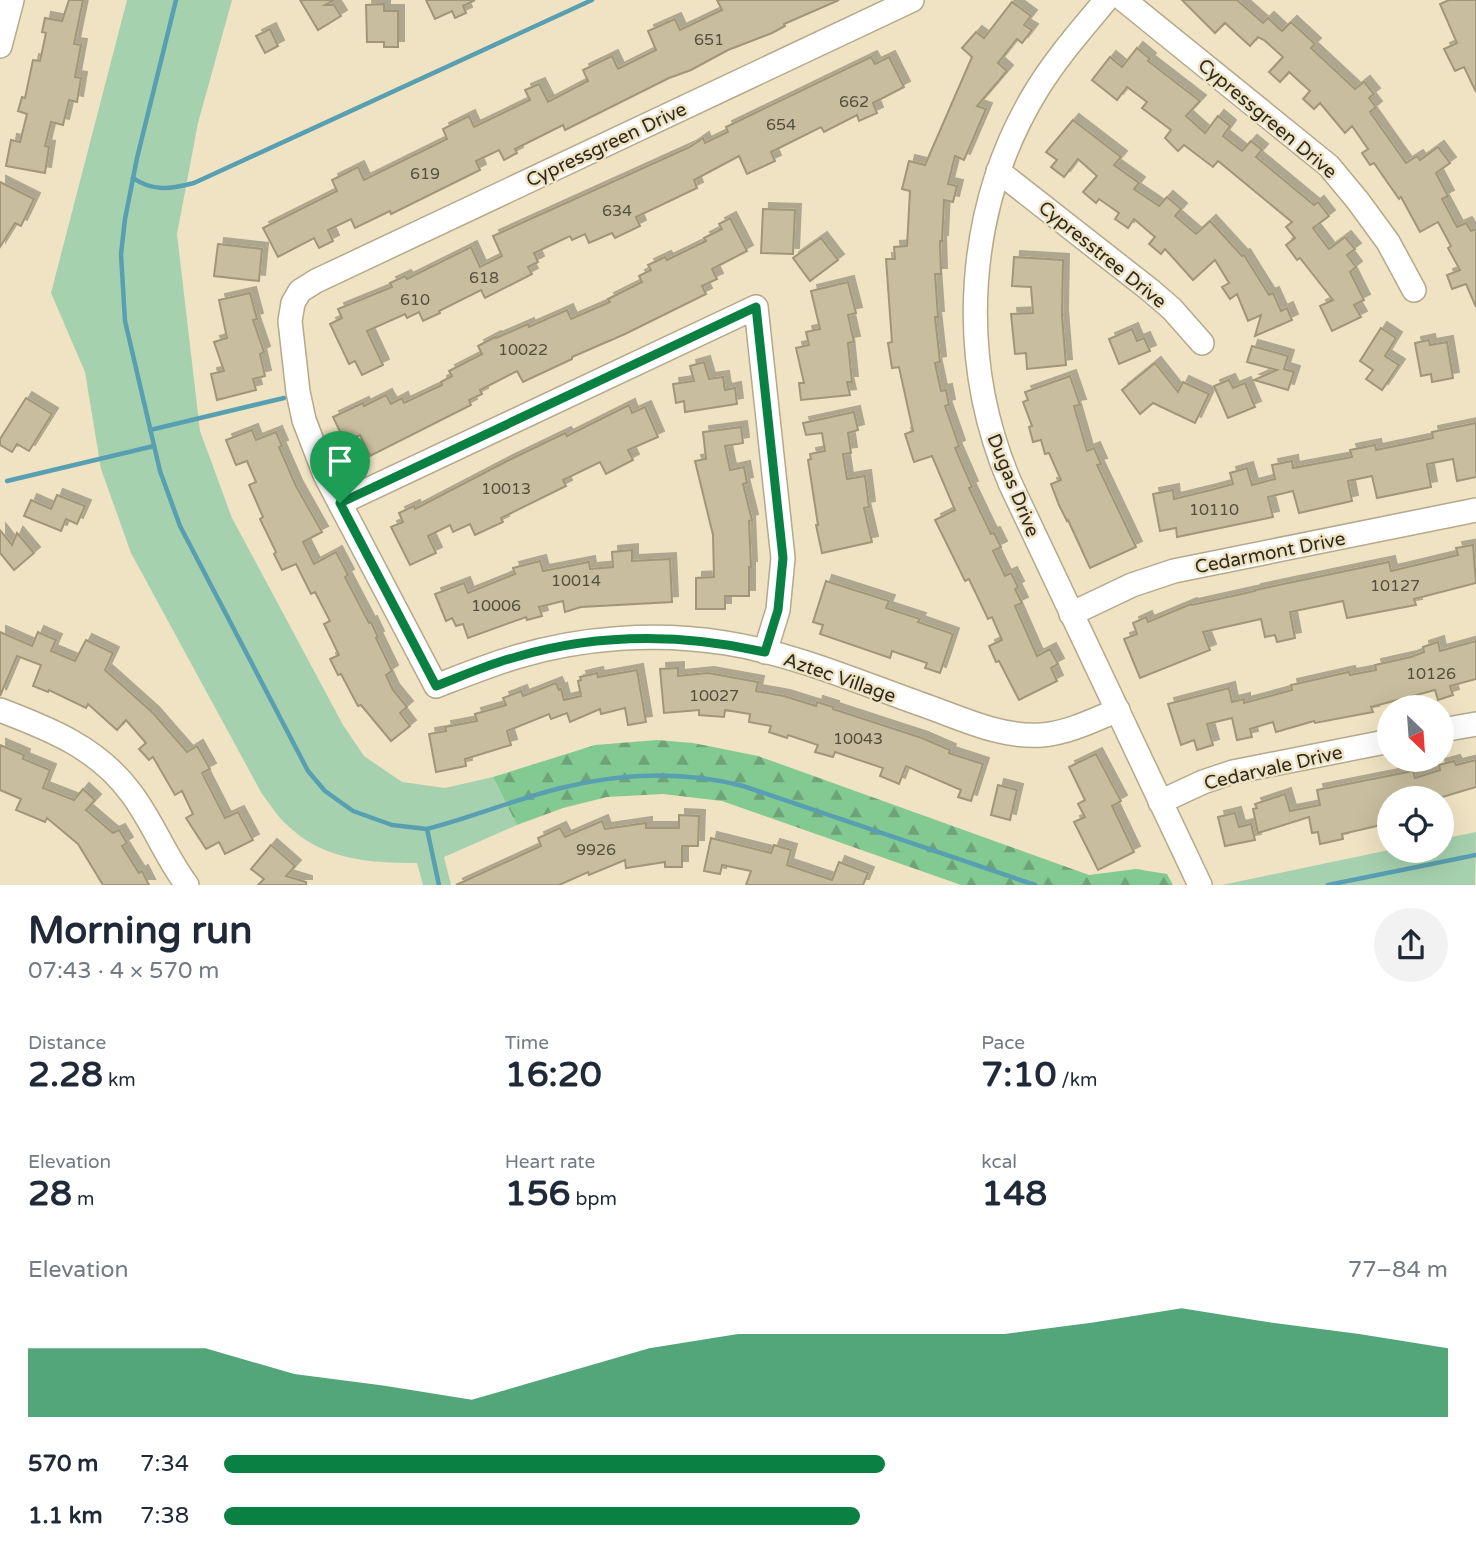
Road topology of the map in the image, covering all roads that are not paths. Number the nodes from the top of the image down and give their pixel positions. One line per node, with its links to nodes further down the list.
1 (12, 0): 5 (street)
2 (912, 0): 9 (street, Cypressgreen Drive)
3 (1106, 0): 6 (street, Dugas Drive)
4 (1124, 0): 7 (street, Cypressgreen Drive)
5 (0, 46)
6 (998, 171): 8 (street, Cypresstree Drive); 11 (street, Dugas Drive)
7 (1414, 290)
8 (1202, 343)
9 (340, 503): 12 (street, Aztec Village); 12 (street)
10 (1476, 510): 11 (street, Cedarmont Drive)
11 (1071, 614): 14 (street, Dugas Drive)
12 (765, 652): 14 (street, Aztec Village)
13 (0, 710): 19 (street)
14 (1118, 710): 18 (street, Dugas Drive)
15 (1476, 724): 16 (street)
16 (1454, 728)
17 (1377, 744): 18 (street, Cedarvale Drive)
18 (1160, 802): 20 (street, Dugas Drive)
19 (187, 885)
20 (1200, 885)

